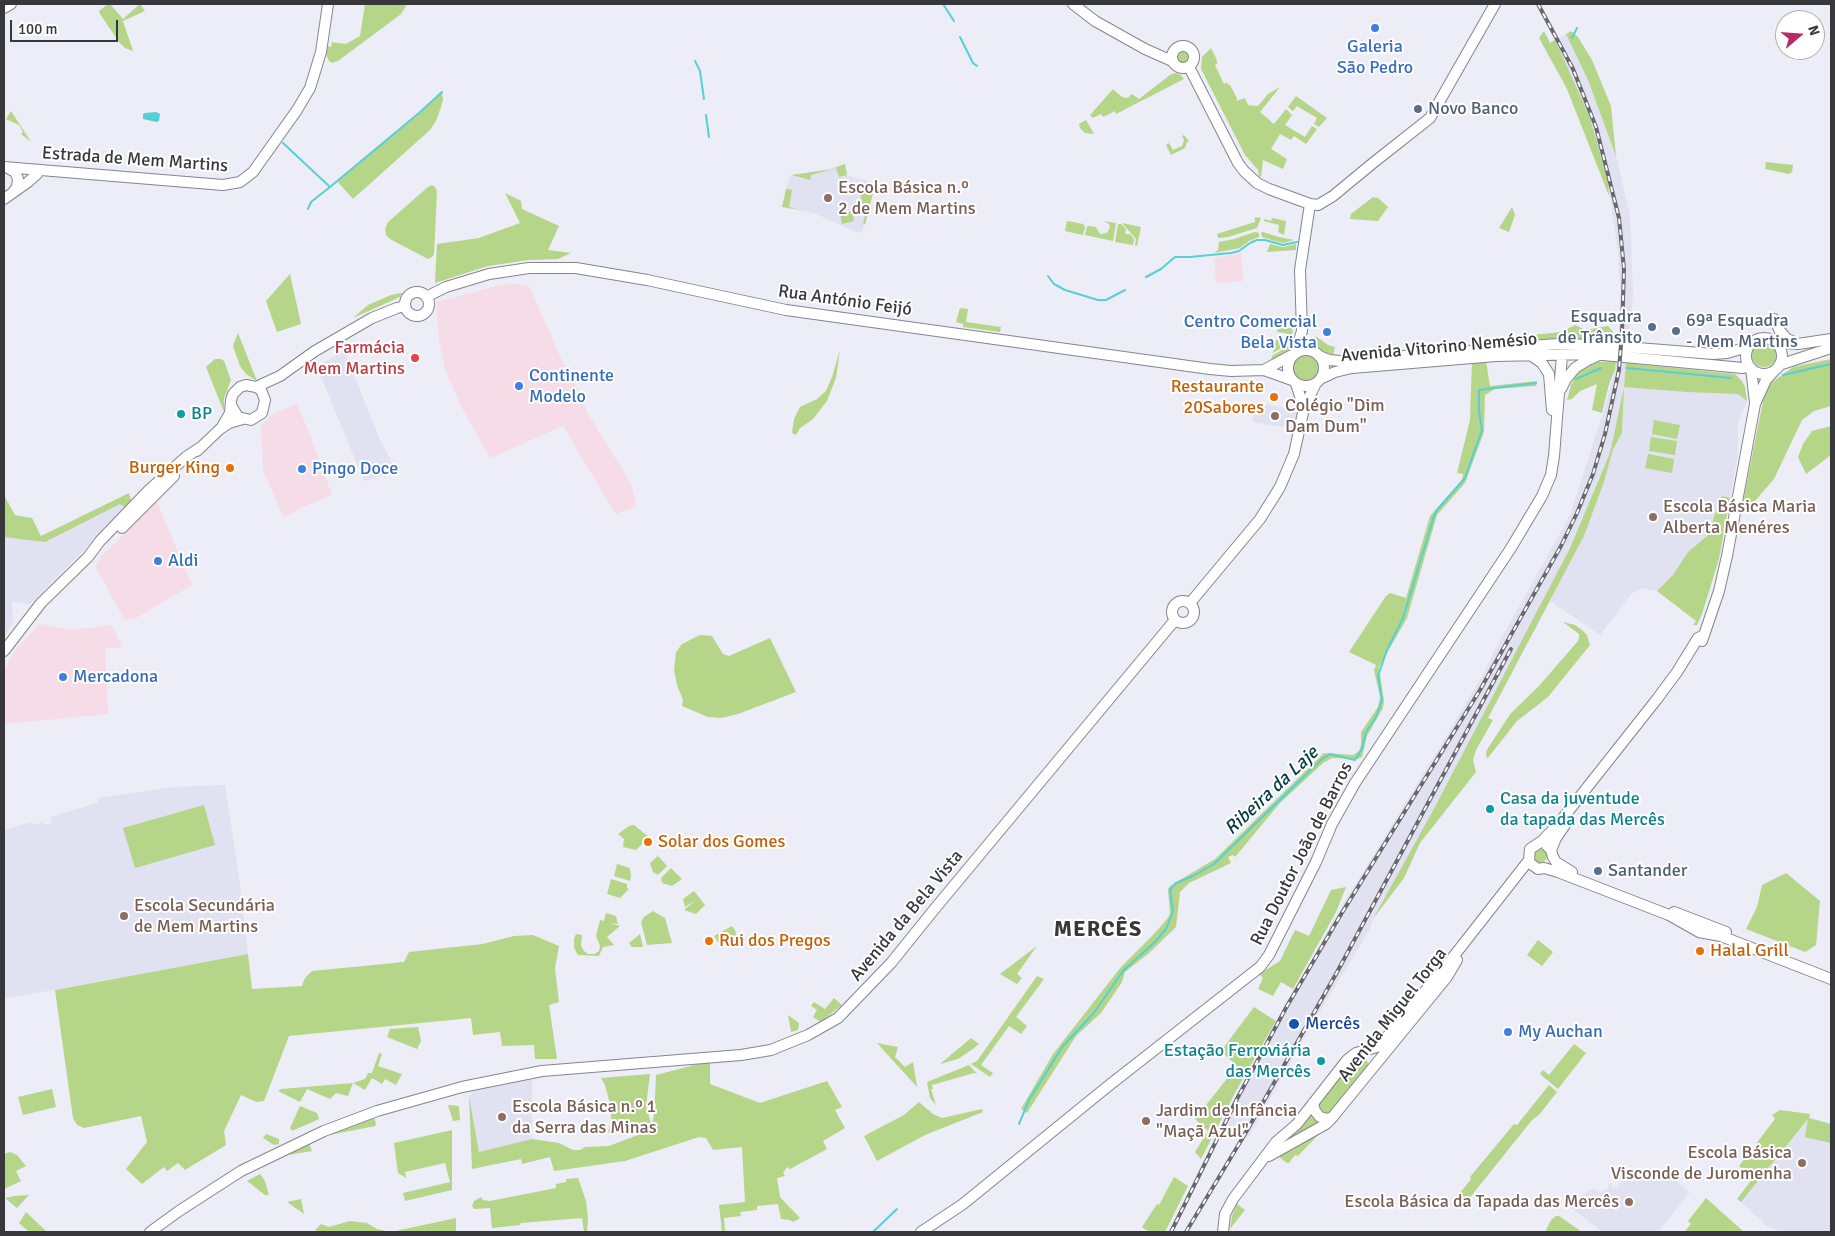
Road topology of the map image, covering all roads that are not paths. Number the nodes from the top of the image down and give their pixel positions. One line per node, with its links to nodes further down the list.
1 (11, 4): 5 (street)
2 (328, 4): 11 (street, Estrada de Mem Martins)
3 (1072, 4): 7 (street)
4 (1495, 4): 14 (street)
5 (4, 8)
6 (1176, 48): 7 (street); 8 (street); 9 (street)
7 (1155, 53): 8 (street)
8 (1172, 61): 9 (street)
9 (1188, 67): 13 (street)
10 (4, 167): 11 (street, Estrada de Mem Martins); 12 (street)
11 (38, 170): 12 (street)
12 (6, 197)
13 (1310, 204): 14 (street); 15 (street)
14 (1322, 204): 15 (street)
15 (1305, 239): 19 (street)
16 (426, 297): 17 (street); 17 (street); 33 (street, Rua António Feijó)
17 (405, 306): 34 (street)
18 (1774, 319): 22 (street)
19 (1302, 327): 26 (street); 27 (street)
20 (1831, 339): 22 (street)
21 (1776, 342): 22 (street); 24 (street); 32 (street)
22 (1798, 344)
23 (1548, 345): 24 (street, Avenida Vitorino Nemésio); 27 (street, Avenida Vitorino Nemésio); 28 (street)
24 (1748, 347): 31 (street)
25 (1831, 348): 32 (street)
26 (1294, 354): 27 (street); 33 (street, Rua António Feijó); 36 (street)
27 (1317, 354): 35 (street)
28 (1562, 355): 29 (street, Avenida Vitorino Nemésio); 30 (street, Avenida Vitorino Nemésio); 38 (street, Rua Doutor João de Barros)
29 (1607, 355): 31 (street, Avenida Vitorino Nemésio); 38 (street, Rua Doutor João de Barros)
30 (1532, 356): 35 (street, Avenida Vitorino Nemésio); 45 (street, Rua Doutor João de Barros)
31 (1750, 367): 32 (street); 40 (street)
32 (1776, 368): 40 (street)
33 (1264, 370): 36 (street, Rua António Feijó)
34 (280, 376): 37 (street); 39 (street)
35 (1318, 381): 36 (street); 42 (street)
36 (1294, 382): 42 (street)
37 (256, 387): 39 (street); 41 (street)
38 (1558, 399): 45 (street, Rua Doutor João de Barros)
39 (265, 400): 43 (street)
40 (1755, 404): 48 (street)
41 (231, 405): 43 (street); 44 (street)
42 (1304, 408): 46 (street)
43 (242, 419): 44 (street)
44 (220, 429): 49 (street)
45 (1554, 456): 62 (street, Rua Doutor João de Barros)
46 (1190, 603): 47 (street); 47 (street)
47 (1176, 620): 61 (street, Avenida da Bela Vista)
48 (1702, 636): 50 (street); 51 (street)
49 (4, 651)
50 (1538, 844): 51 (street); 52 (street)
51 (1552, 854): 53 (street); 54 (street)
52 (1528, 860): 53 (street); 56 (street, Avenida Miguel Torga)
53 (1541, 868): 55 (street); 57 (street, Avenida Miguel Torga)
54 (1831, 973)
55 (1831, 979)
56 (1360, 1052): 57 (street); 58 (street, Avenida Miguel Torga)
57 (1373, 1069): 59 (street, Avenida Miguel Torga)
58 (1313, 1103): 59 (street); 60 (street, Avenida Miguel Torga)
59 (1333, 1117): 60 (street, Avenida Miguel Torga)
60 (1259, 1165): 63 (street, Avenida Miguel Torga)
61 (150, 1232)
62 (921, 1232)
63 (1223, 1232)

